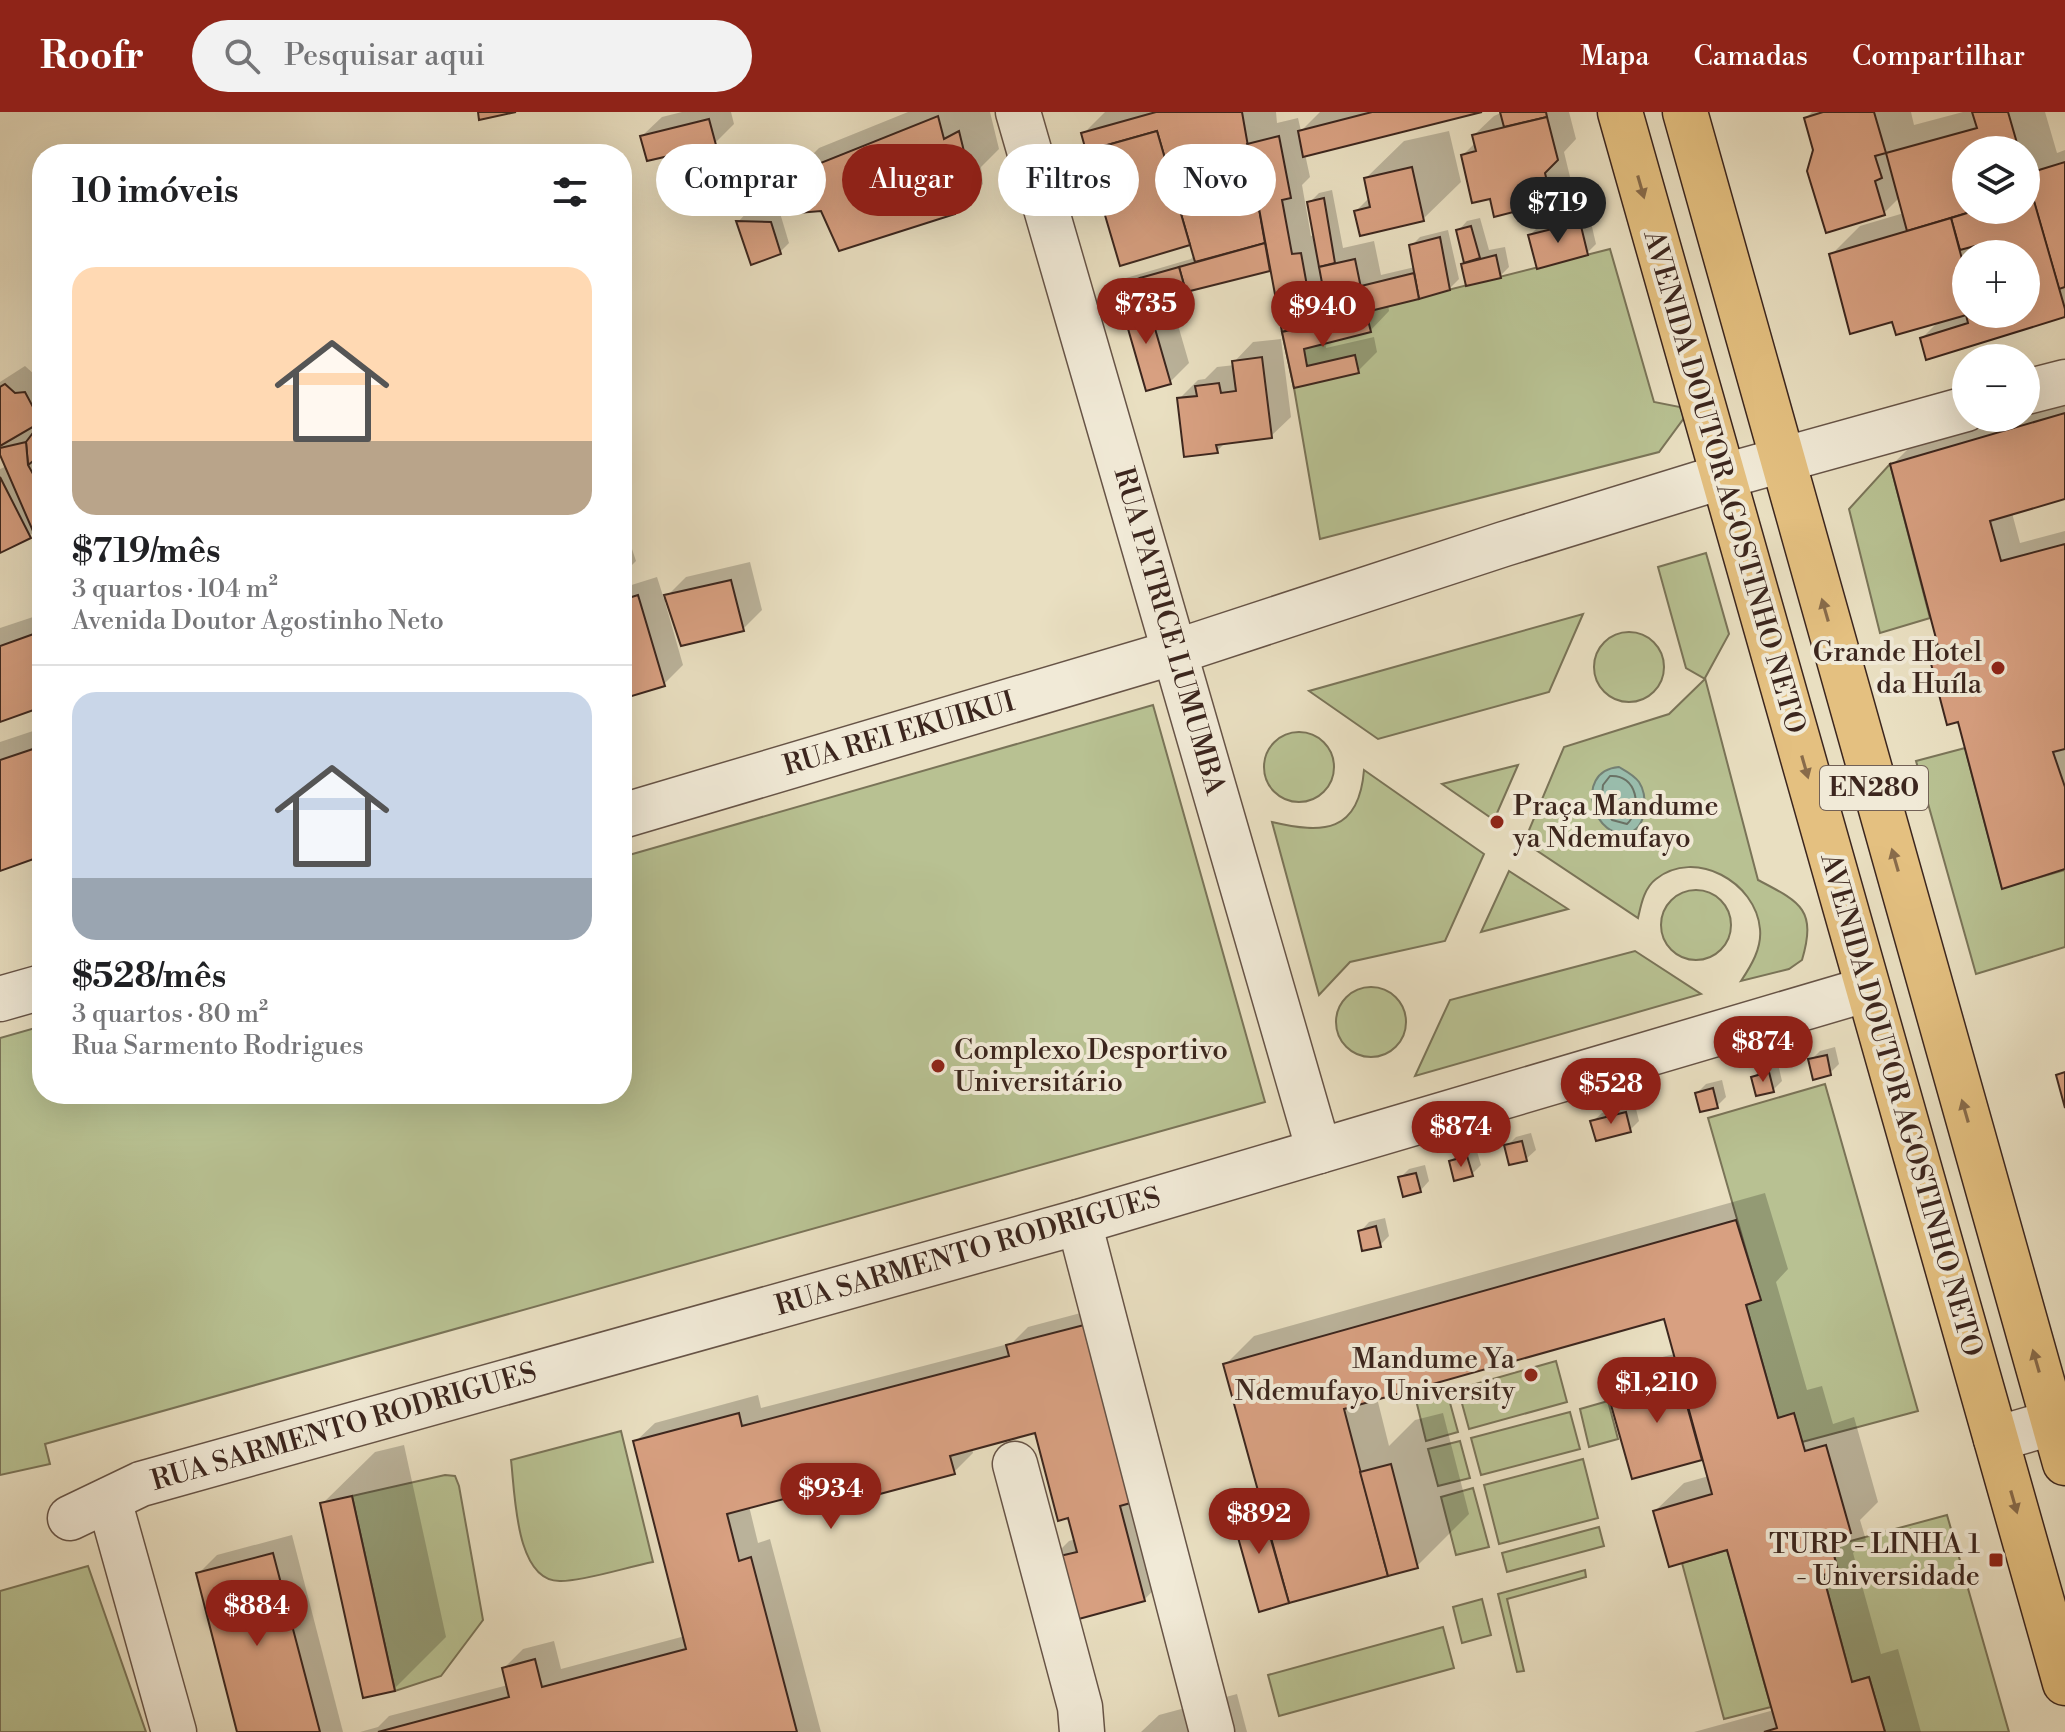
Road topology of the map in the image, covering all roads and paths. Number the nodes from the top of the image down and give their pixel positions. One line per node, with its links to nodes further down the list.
1 (1018, 112): 9 (street, RUA PATRICE LUMUMBA)
2 (1620, 112): 8 (main road, AVENIDA DOUTOR AGOSTINHO NETO / EN280, one-way to 8)
3 (1685, 112): 7 (main road, EN280)
4 (2065, 382): 5 (street)
5 (2040, 388)
6 (1952, 413): 7 (street, RUA REI EKUIKUI)
7 (1785, 460): 8 (street, RUA REI EKUIKUI); 16 (main road, EN280, one-way to 7)
8 (1721, 477): 9 (street, RUA REI EKUIKUI); 11 (main road, AVENIDA DOUTOR AGOSTINHO NETO / EN280, one-way to 11)
9 (1175, 652): 10 (street, RUA REI EKUIKUI); 14 (street, RUA PATRICE LUMUMBA)
10 (632, 813)
11 (1868, 989): 14 (street, RUA SARMENTO RODRIGUES); 17 (main road, AVENIDA DOUTOR AGOSTINHO NETO / EN280)
12 (32, 990): 13 (street)
13 (0, 999)
14 (1319, 1151): 15 (street, RUA SARMENTO RODRIGUES)
15 (1079, 1222): 20 (street, RUA SARMENTO RODRIGUES); 22 (street)
16 (2061, 1435): 17 (street)
17 (1996, 1439): 19 (main road, AVENIDA DOUTOR AGOSTINHO NETO / EN280, one-way to 19)
18 (1015, 1464): 21 (street)
19 (2065, 1683)
20 (174, 1732)
21 (1082, 1732)
22 (1212, 1732)

